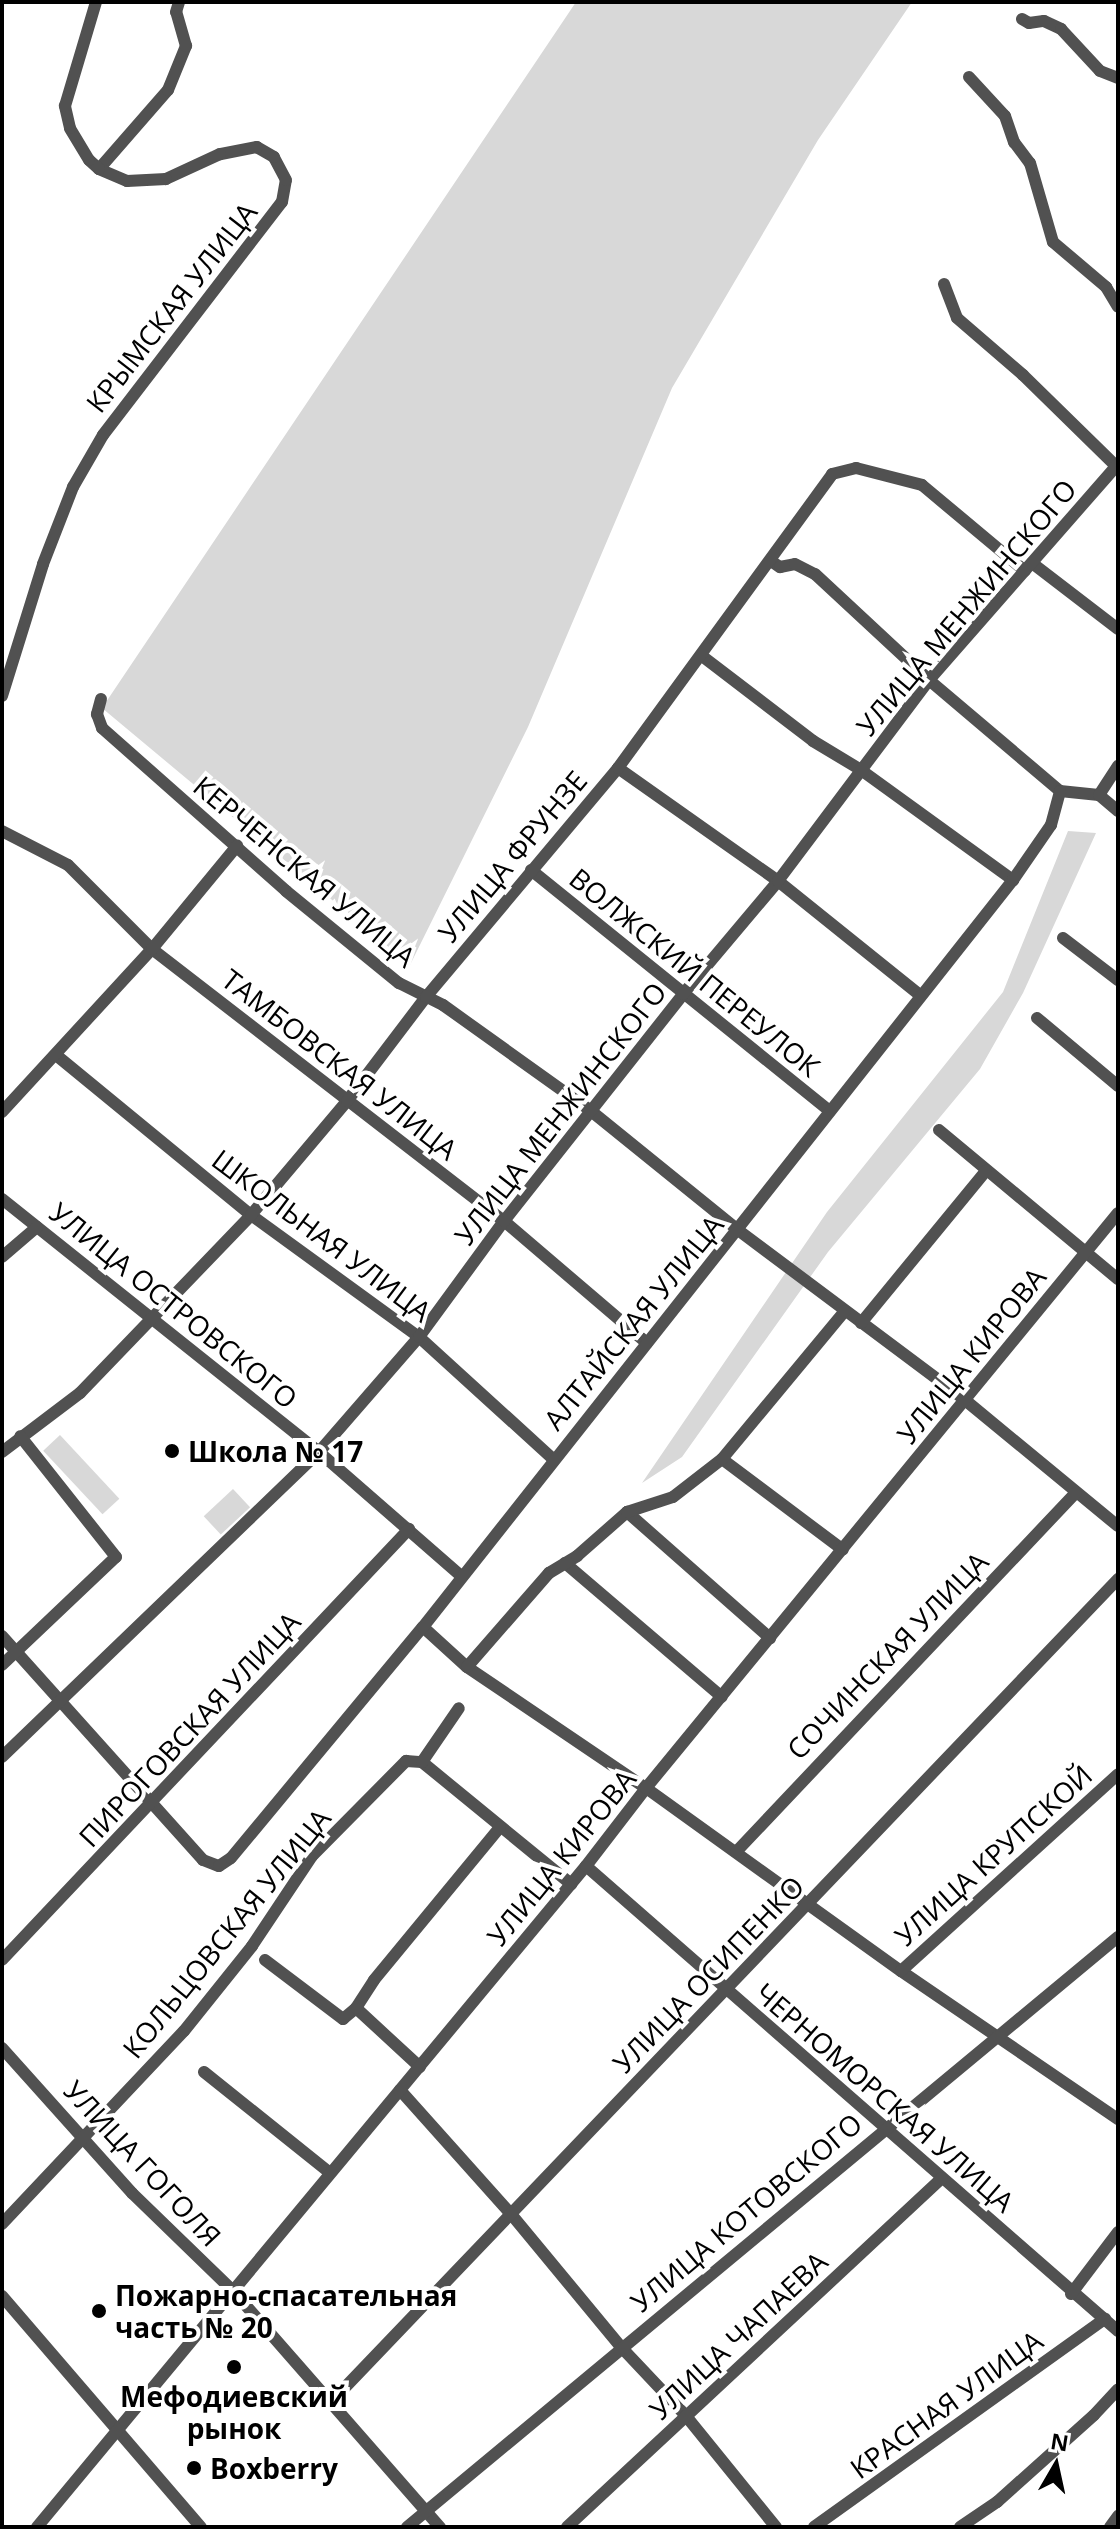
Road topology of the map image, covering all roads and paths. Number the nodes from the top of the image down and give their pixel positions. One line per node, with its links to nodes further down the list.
1 (96, 2): 6 (street)
2 (179, 2): 6 (street)
3 (1022, 19): 5 (street)
4 (969, 77): 8 (street)
5 (1118, 78)
6 (99, 169): 15 (street, КРЫМСКАЯ УЛИЦА)
7 (944, 284): 9 (street)
8 (1118, 307)
9 (1117, 465): 11 (street, УЛИЦА МЕНЖИНСКОГО)
10 (771, 561): 11 (street, УЛИЦА ФРУНЗЕ); 13 (street, УЛИЦА ФРУНЗЕ); 14 (street)
11 (1028, 567): 12 (street); 14 (street, УЛИЦА МЕНЖИНСКОГО)
12 (1118, 629)
13 (702, 656): 18 (street, УЛИЦА ФРУНЗЕ); 19 (street)
14 (929, 680): 19 (street, УЛИЦА МЕНЖИНСКОГО); 20 (street)
15 (2, 696)
16 (101, 699): 24 (street, КЕРЧЕНСКАЯ УЛИЦА)
17 (1118, 766): 21 (street)
18 (618, 768): 25 (street, УЛИЦА ФРУНЗЕ); 27 (street)
19 (861, 770): 26 (street); 27 (street, УЛИЦА МЕНЖИНСКОГО)
20 (1060, 791): 21 (street); 26 (street, АЛТАЙСКАЯ УЛИЦА)
21 (1099, 795): 22 (street)
22 (1118, 811)
23 (2, 831): 29 (street, ТАМБОВСКАЯ УЛИЦА)
24 (237, 846): 29 (street); 33 (street, КЕРЧЕНСКАЯ УЛИЦА)
25 (531, 870): 31 (street, ВОЛЖСКИЙ ПЕРЕУЛОК); 33 (street, УЛИЦА ФРУНЗЕ)
26 (1013, 880): 32 (street, АЛТАЙСКАЯ УЛИЦА)
27 (778, 881): 31 (street, УЛИЦА МЕНЖИНСКОГО); 32 (street)
28 (1063, 938): 30 (street)
29 (152, 949): 35 (street); 37 (street, ТАМБОВСКАЯ УЛИЦА)
30 (1118, 980)
31 (683, 994): 38 (street, УЛИЦА МЕНЖИНСКОГО); 39 (street, ВОЛЖСКИЙ ПЕРЕУЛОК)
32 (920, 995): 39 (street, АЛТАЙСКАЯ УЛИЦА)
33 (426, 997): 37 (street, УЛИЦА ФРУНЗЕ); 38 (street, КЕРЧЕНСКАЯ УЛИЦА)
34 (1037, 1018): 36 (street)
35 (56, 1055): 40 (street); 45 (street, ШКОЛЬНАЯ УЛИЦА)
36 (1118, 1086)
37 (347, 1101): 45 (street, УЛИЦА ФРУНЗЕ); 46 (street, ТАМБОВСКАЯ УЛИЦА)
38 (591, 1111): 46 (street, УЛИЦА МЕНЖИНСКОГО); 48 (street, КЕРЧЕНСКАЯ УЛИЦА)
39 (830, 1111): 48 (street, АЛТАЙСКАЯ УЛИЦА)
40 (2, 1112)
41 (939, 1130): 42 (street)
42 (986, 1171): 49 (street); 54 (street)
43 (2, 1199): 47 (street, УЛИЦА ОСТРОВСКОГО)
44 (1118, 1213): 49 (street, УЛИЦА КИРОВА)
45 (251, 1215): 53 (street, УЛИЦА ФРУНЗЕ); 55 (street, ШКОЛЬНАЯ УЛИЦА)
46 (504, 1221): 55 (street, УЛИЦА МЕНЖИНСКОГО); 56 (street, ТАМБОВСКАЯ УЛИЦА)
47 (37, 1227): 50 (street); 53 (street, УЛИЦА ОСТРОВСКОГО)
48 (738, 1230): 52 (street, КЕРЧЕНСКАЯ УЛИЦА); 56 (street, АЛТАЙСКАЯ УЛИЦА)
49 (1085, 1253): 51 (street); 57 (street, УЛИЦА КИРОВА)
50 (2, 1257)
51 (1118, 1279)
52 (845, 1311): 54 (street, КЕРЧЕНСКАЯ УЛИЦА); 62 (street)
53 (154, 1320): 58 (street, УЛИЦА ФРУНЗЕ); 60 (street, УЛИЦА ОСТРОВСКОГО)
54 (861, 1323): 57 (street, КЕРЧЕНСКАЯ УЛИЦА)
55 (419, 1337): 60 (street, УЛИЦА МЕНЖИНСКОГО); 61 (street, ШКОЛЬНАЯ УЛИЦА)
56 (647, 1343): 61 (street, АЛТАЙСКАЯ УЛИЦА)
57 (965, 1400): 63 (street, КЕРЧЕНСКАЯ УЛИЦА); 67 (street, УЛИЦА КИРОВА)
58 (20, 1436): 59 (street, УЛИЦА ФРУНЗЕ); 74 (street)
59 (2, 1452)
60 (319, 1452): 66 (street, УЛИЦА ОСТРОВСКОГО); 78 (street, УЛИЦА МЕНЖИНСКОГО)
61 (553, 1459): 69 (street, АЛТАЙСКАЯ УЛИЦА)
62 (722, 1459): 64 (street); 67 (street)
63 (1075, 1493): 65 (street, КЕРЧЕНСКАЯ УЛИЦА); 86 (street, СОЧИНСКАЯ УЛИЦА)
64 (627, 1512): 68 (street); 73 (street)
65 (1118, 1526)
66 (409, 1529): 69 (street, УЛИЦА ОСТРОВСКОГО); 84 (street, ПИРОГОВСКАЯ УЛИЦА)
67 (843, 1550): 73 (street, УЛИЦА КИРОВА)
68 (565, 1563): 76 (street); 77 (street)
69 (461, 1576): 71 (street, АЛТАЙСКАЯ УЛИЦА)
70 (1118, 1579): 89 (street, УЛИЦА ОСИПЕНКО)
71 (423, 1627): 76 (street); 84 (street, АЛТАЙСКАЯ УЛИЦА)
72 (2, 1636): 74 (street)
73 (770, 1638): 77 (street, УЛИЦА КИРОВА)
74 (16, 1653): 75 (street); 78 (street)
75 (2, 1665)
76 (467, 1667): 83 (street)
77 (722, 1697): 83 (street, УЛИЦА КИРОВА)
78 (60, 1704): 80 (street, УЛИЦА МЕНЖИНСКОГО); 84 (street)
79 (456, 1712): 81 (street, КОЛЬЦОВСКАЯ УЛИЦА)
80 (2, 1757)
81 (422, 1762): 85 (street); 103 (street, КОЛЬЦОВСКАЯ УЛИЦА)
82 (1118, 1774): 93 (street, УЛИЦА КРУПСКОЙ)
83 (646, 1788): 86 (street); 87 (street, УЛИЦА КИРОВА)
84 (152, 1805): 91 (street, ПИРОГОВСКАЯ УЛИЦА)
85 (500, 1827): 88 (street); 95 (street)
86 (736, 1852): 89 (street)
87 (586, 1866): 88 (street, УЛИЦА КИРОВА); 94 (street, ЧЕРНОМОРСКАЯ УЛИЦА)
88 (571, 1884): 98 (street, УЛИЦА КИРОВА)
89 (811, 1904): 93 (street); 94 (street, УЛИЦА ОСИПЕНКО)
90 (1118, 1937): 96 (street, УЛИЦА КОТОВСКОГО)
91 (2, 1960)
92 (265, 1960): 95 (street)
93 (901, 1971): 96 (street)
94 (725, 1988): 102 (street, ЧЕРНОМОРСКАЯ УЛИЦА); 106 (street, УЛИЦА ОСИПЕНКО)
95 (356, 2008): 98 (street)
96 (999, 2038): 101 (street); 102 (street, УЛИЦА КОТОВСКОГО)
97 (2, 2048): 103 (street, УЛИЦА ГОГОЛЯ)
98 (420, 2067): 100 (street, УЛИЦА КИРОВА)
99 (204, 2072): 104 (street)
100 (400, 2090): 104 (street, УЛИЦА КИРОВА); 106 (street)
101 (1118, 2119)
102 (885, 2127): 105 (street, ЧЕРНОМОРСКАЯ УЛИЦА); 115 (street, УЛИЦА КОТОВСКОГО)
103 (84, 2135): 107 (street, КОЛЬЦОВСКАЯ УЛИЦА); 109 (street, УЛИЦА ГОГОЛЯ)
104 (330, 2173): 109 (street, УЛИЦА КИРОВА)
105 (942, 2178): 110 (street, ЧЕРНОМОРСКАЯ УЛИЦА); 118 (street, УЛИЦА ЧАПАЕВА)
106 (511, 2214): 115 (street); 117 (street, УЛИЦА ОСИПЕНКО)
107 (2, 2224)
108 (1118, 2232): 110 (street)
109 (234, 2292): 117 (street, УЛИЦА ГОГОЛЯ); 119 (street, УЛИЦА КИРОВА)
110 (1071, 2294): 113 (street, ЧЕРНОМОРСКАЯ УЛИЦА)
111 (6, 2301): 112 (street); 119 (street)
112 (2, 2319)
113 (1105, 2319): 114 (street, ЧЕРНОМОРСКАЯ УЛИЦА); 128 (street, КРАСНАЯ УЛИЦА)
114 (1118, 2331)
115 (622, 2348): 118 (street); 120 (street, УЛИЦА КОТОВСКОГО)
116 (1118, 2389): 129 (street)
117 (331, 2402): 120 (street, УЛИЦА ГОГОЛЯ)
118 (686, 2416): 126 (street, УЛИЦА ЧАПАЕВА); 127 (street)
119 (115, 2432): 122 (street, УЛИЦА КИРОВА); 123 (street)
120 (427, 2511): 124 (street, УЛИЦА КОТОВСКОГО); 125 (street, УЛИЦА ГОГОЛЯ)
121 (1118, 2516): 130 (street)
122 (37, 2527)
123 (201, 2527)
124 (407, 2527)
125 (440, 2527)
126 (567, 2527)
127 (776, 2527)
128 (814, 2527)
129 (960, 2527)
130 (1110, 2527)

